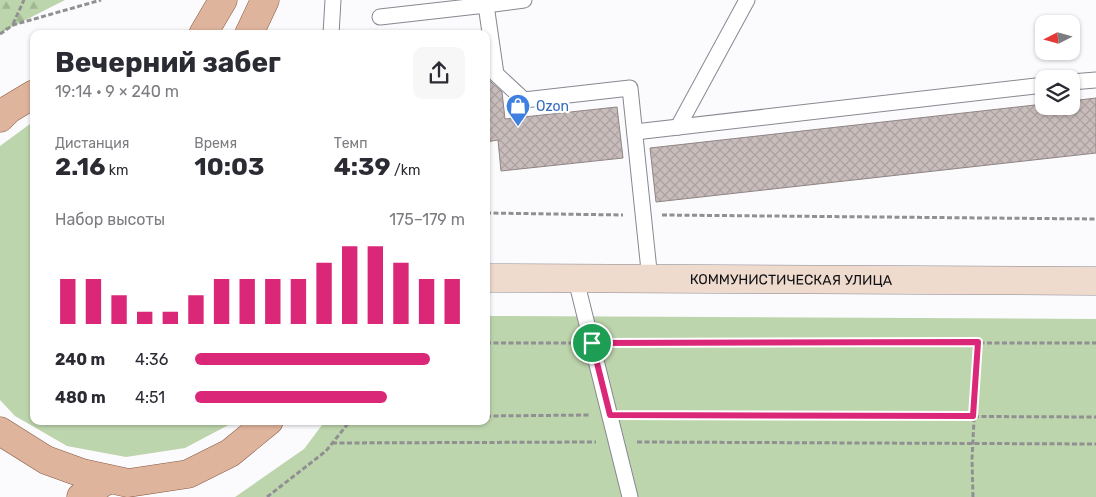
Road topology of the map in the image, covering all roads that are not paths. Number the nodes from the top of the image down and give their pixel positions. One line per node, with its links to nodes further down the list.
1 (223, 0): 8 (main road)
2 (265, 0): 9 (main road)
3 (333, 0): 10 (lane)
4 (524, 0): 6 (lane)
5 (747, 0): 18 (lane)
6 (486, 5): 7 (lane); 11 (lane)
7 (380, 17)
8 (205, 30)
9 (251, 30)
10 (331, 30)
11 (490, 30)
12 (490, 33): 19 (lane)
13 (1096, 80): 14 (lane)
14 (1080, 81)
15 (1035, 86): 18 (lane)
16 (30, 96): 17 (main road)
17 (0, 118)
18 (678, 126): 19 (lane)
19 (635, 132): 22 (lane)
20 (490, 278): 21 (main road, КОММУНИСТИЧЕСКАЯ УЛИЦА)
21 (576, 280): 22 (main road, КОММУНИСТИЧЕСКАЯ УЛИЦА); 28 (lane)
22 (650, 280): 23 (main road, КОММУНИСТИЧЕСКАЯ УЛИЦА)
23 (1096, 281)
24 (264, 425): 26 (main road)
25 (0, 431): 26 (main road)
26 (122, 487): 27 (main road)
27 (81, 497)
28 (630, 497)

